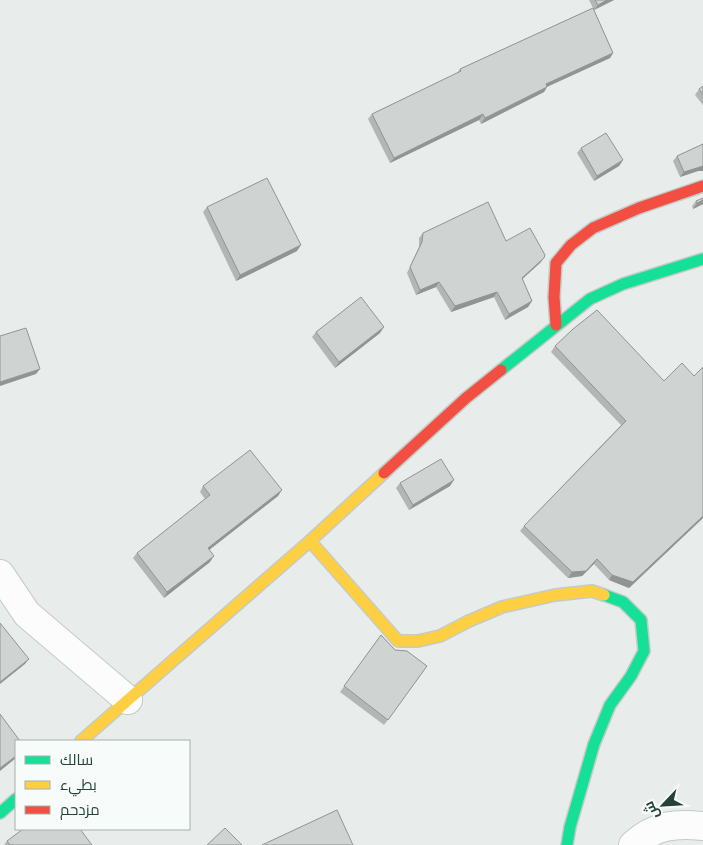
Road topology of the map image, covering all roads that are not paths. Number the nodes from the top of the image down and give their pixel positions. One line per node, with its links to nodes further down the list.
1 (703, 186): 3 (street)
2 (703, 259): 3 (street)
3 (556, 325): 4 (street)
4 (310, 541): 6 (street); 11 (street)
5 (0, 574): 6 (street)
6 (128, 700): 7 (street)
7 (82, 740)
8 (15, 800): 9 (street)
9 (0, 813)
10 (703, 826): 12 (street)
11 (567, 845)
12 (634, 845)

